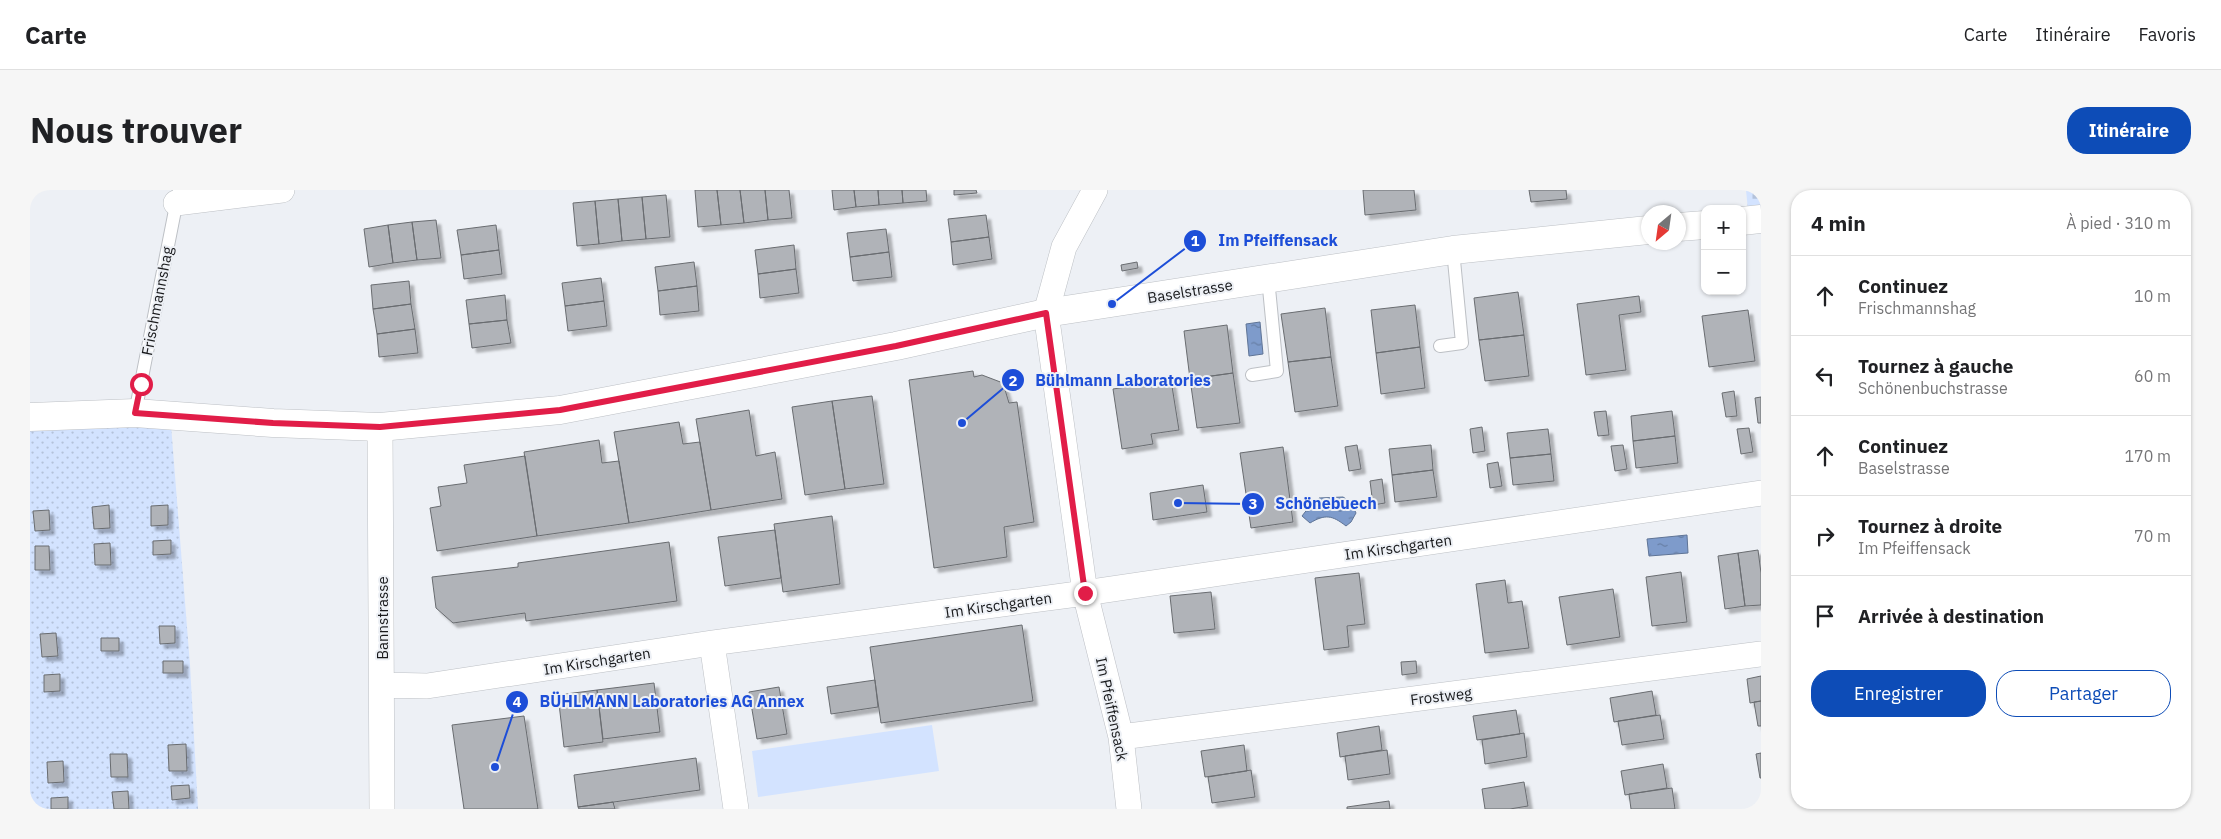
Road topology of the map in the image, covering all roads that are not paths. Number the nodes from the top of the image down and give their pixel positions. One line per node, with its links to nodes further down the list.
1 (282, 190): 3 (street)
2 (1095, 190): 11 (street)
3 (177, 196): 14 (lane, Frischmannshag)
4 (1761, 219): 5 (street)
5 (1746, 221)
6 (1701, 225): 7 (street)
7 (1686, 226)
8 (1641, 231): 9 (street, Baselstrasse)
9 (1453, 250): 10 (street, Baselstrasse); 12 (lane)
10 (1268, 278): 11 (street, Baselstrasse); 13 (lane)
11 (1046, 313): 16 (street, Baselstrasse); 18 (street, Im Pfeiffensack)
12 (1440, 346)
13 (1252, 375)
14 (135, 413): 15 (street, Baselstrasse); 16 (street, Baselstrasse)
15 (30, 417)
16 (380, 427): 21 (street, Bannstrasse)
17 (1761, 493): 18 (street, Im Kirschgarten)
18 (1085, 593): 19 (street, Im Kirschgarten); 22 (street, Im Pfeiffensack)
19 (712, 644): 21 (street, Im Kirschgarten); 24 (street)
20 (1761, 654): 22 (street, Frostweg)
21 (382, 685): 23 (street, Bannstrasse)
22 (1121, 738): 25 (street, Im Pfeiffensack)
23 (382, 809)
24 (736, 809)
25 (1129, 809)

